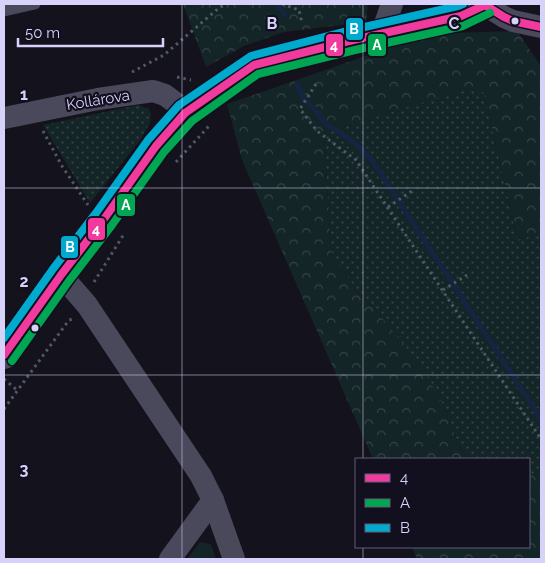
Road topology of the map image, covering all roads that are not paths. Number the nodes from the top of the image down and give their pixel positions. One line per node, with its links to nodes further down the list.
1 (35, 4): 4 (lane)
2 (392, 4): 6 (street)
3 (486, 4): 5 (street); 6 (street)
4 (4, 11)
5 (541, 27)
6 (381, 35): 7 (street)
7 (185, 113): 8 (street, Kollárova); 9 (street)
8 (4, 118)
9 (61, 274): 10 (street); 11 (street)
10 (4, 355)
11 (213, 500): 12 (street); 13 (street)
12 (170, 559)
13 (234, 559)

